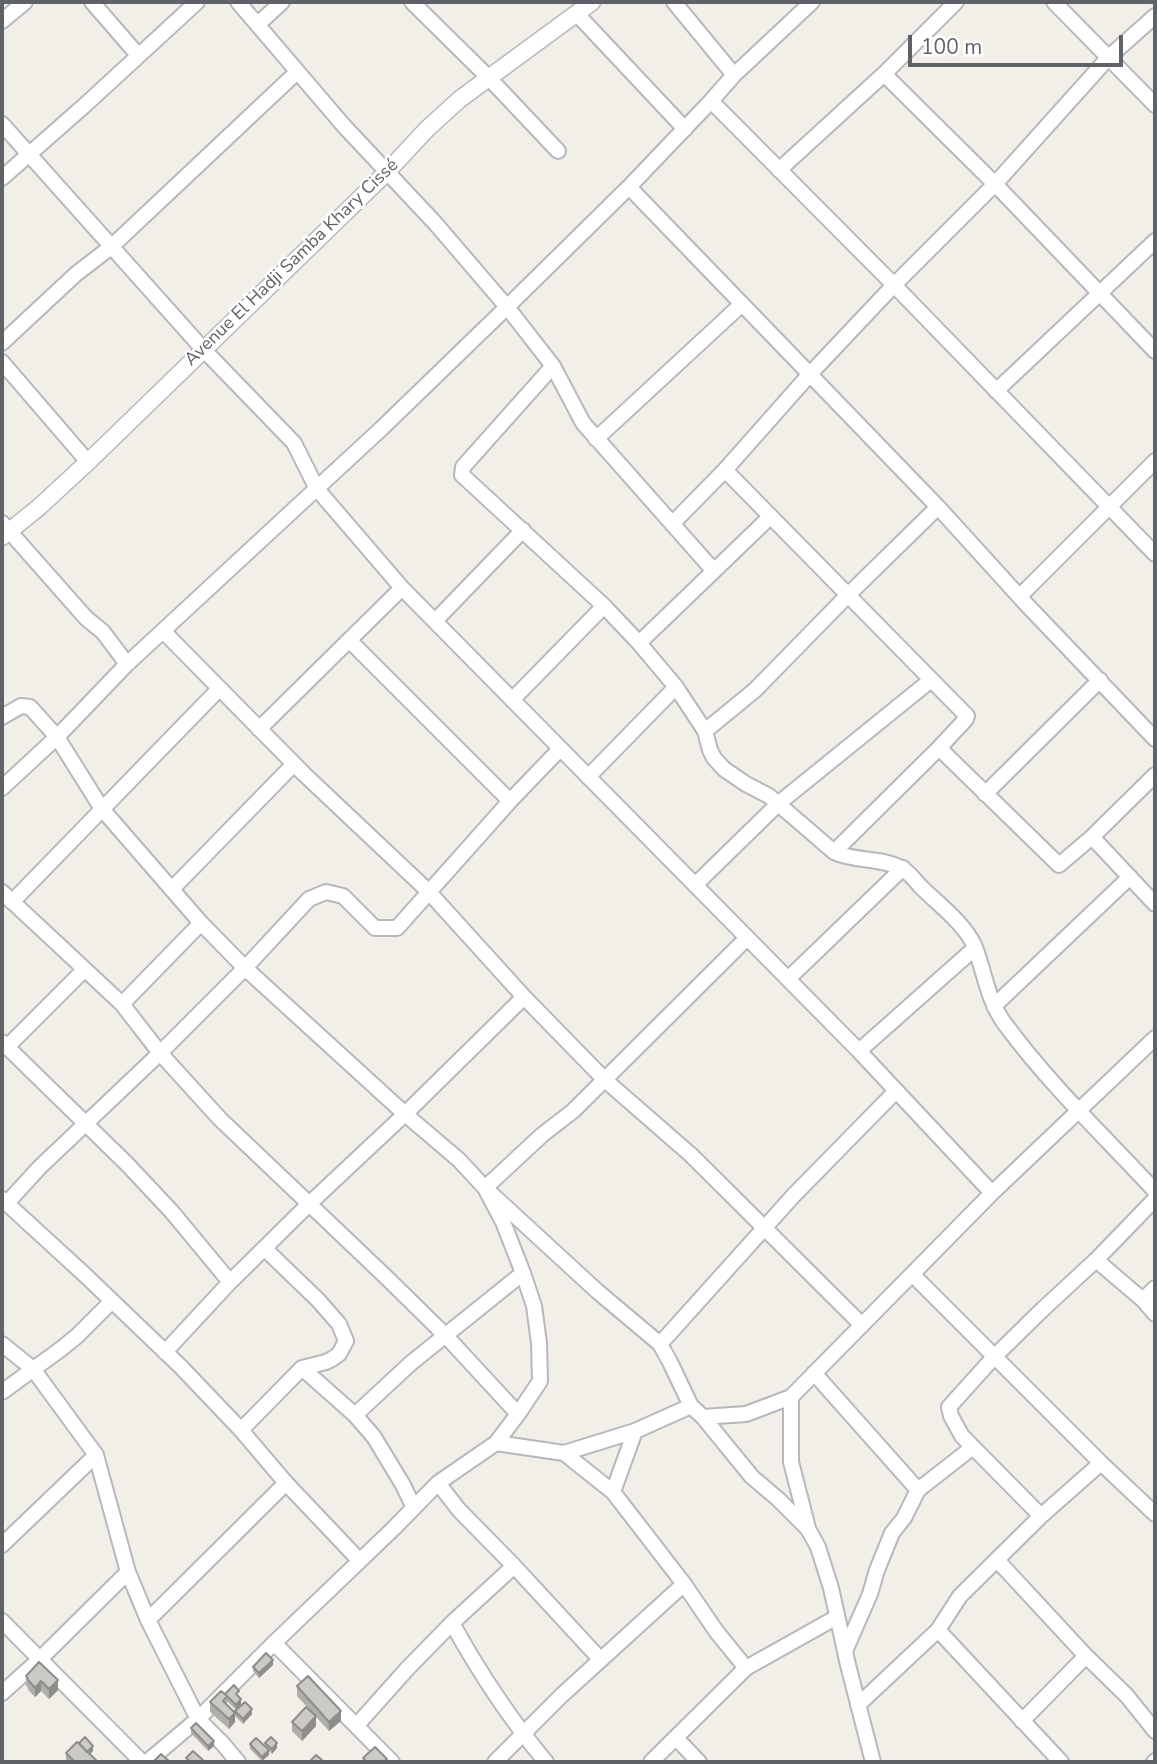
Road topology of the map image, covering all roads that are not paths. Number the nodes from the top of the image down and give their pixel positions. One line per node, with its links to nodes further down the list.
1 (25, 2): 14 (street)
2 (92, 2): 16 (street)
3 (197, 2): 16 (street)
4 (238, 2): 15 (street)
5 (282, 2): 15 (street)
6 (412, 2): 21 (street)
7 (592, 2): 12 (street, Avenue El Hadji Samba Khary Cissé)
8 (674, 2): 20 (street)
9 (812, 2): 20 (street)
10 (956, 2): 19 (street)
11 (1054, 2): 17 (street)
12 (576, 13): 21 (street, Avenue El Hadji Samba Khary Cissé); 25 (street)
13 (1155, 16): 17 (street)
14 (2, 21)
15 (258, 24): 18 (street)
16 (138, 55): 27 (street)
17 (1109, 57): 23 (street); 31 (street)
18 (298, 72): 29 (street); 34 (street)
19 (884, 74): 28 (street); 31 (street)
20 (734, 75): 22 (street)
21 (489, 78): 26 (street); 29 (street, Avenue El Hadji Samba Khary Cissé)
22 (711, 101): 25 (street); 28 (street)
23 (1155, 105)
24 (2, 124): 27 (street)
25 (685, 129): 32 (street)
26 (558, 150)
27 (29, 155): 30 (street); 34 (street)
28 (779, 170): 35 (street)
29 (386, 173): 38 (street); 40 (street, Avenue El Hadji Samba Khary Cissé)
30 (2, 178)
31 (995, 184): 35 (street); 36 (street)
32 (629, 187): 37 (street); 38 (street)
33 (1155, 241): 36 (street)
34 (111, 247): 39 (street); 40 (street)
35 (894, 285): 44 (street); 45 (street)
36 (1099, 294): 41 (street); 45 (street)
37 (742, 304): 44 (street); 46 (street)
38 (507, 307): 43 (street); 50 (street)
39 (2, 343)
40 (203, 349): 48 (street, Avenue El Hadji Samba Khary Cissé); 50 (street)
41 (1155, 351)
42 (2, 362): 48 (street)
43 (553, 366): 46 (street); 56 (street)
44 (810, 374): 49 (street); 51 (street)
45 (996, 391): 52 (street)
46 (596, 439): 54 (street)
47 (1155, 461): 52 (street)
48 (88, 462): 55 (street, Avenue El Hadji Samba Khary Cissé)
49 (725, 471): 53 (street); 54 (street)
50 (317, 489): 59 (street); 64 (street)
51 (938, 507): 60 (street); 61 (street)
52 (1108, 507): 57 (street); 61 (street)
53 (770, 517): 58 (street); 60 (street)
54 (672, 524): 58 (street)
55 (4, 530): 67 (street)
56 (523, 530): 62 (street); 63 (street)
57 (1155, 554)
58 (714, 570): 66 (street)
59 (402, 588): 63 (street); 65 (street)
60 (848, 595): 68 (street); 75 (street)
61 (1020, 596): 69 (street)
62 (604, 606): 66 (street); 72 (street)
63 (435, 621): 72 (street)
64 (164, 632): 67 (street); 71 (street)
65 (349, 640): 74 (street); 85 (street)
66 (639, 643): 70 (street)
67 (127, 664): 76 (street)
68 (931, 680): 78 (street); 86 (street)
69 (1100, 680): 77 (street); 84 (street)
70 (676, 687): 75 (street); 82 (street)
71 (219, 689): 74 (street); 87 (street)
72 (512, 700): 79 (street)
73 (2, 717): 76 (street)
74 (259, 729): 80 (street)
75 (705, 731): 86 (street)
76 (57, 737): 83 (street); 87 (street)
77 (1155, 738)
78 (939, 748): 84 (street); 89 (street)
79 (560, 749): 82 (street); 85 (street)
80 (294, 764): 93 (street); 94 (street)
81 (1155, 775): 88 (street)
82 (588, 777): 92 (street)
83 (2, 788)
84 (985, 793): 88 (street)
85 (510, 801): 94 (street)
86 (779, 803): 89 (street); 92 (street)
87 (102, 809): 93 (street); 95 (street)
88 (1092, 837): 91 (street)
89 (834, 852): 90 (street)
90 (903, 868): 99 (street); 102 (street)
91 (1130, 877): 96 (street); 105 (street)
92 (695, 885): 98 (street)
93 (172, 889): 97 (street)
94 (428, 891): 100 (street); 103 (street)
95 (7, 897): 101 (street)
96 (1155, 904)
97 (201, 923): 100 (street); 104 (street)
98 (747, 938): 102 (street); 110 (street)
99 (975, 948): 105 (street); 108 (street)
100 (245, 968): 109 (street); 113 (street)
101 (84, 970): 104 (street); 106 (street)
102 (788, 979): 108 (street)
103 (524, 998): 110 (street); 113 (street)
104 (122, 1004): 109 (street)
105 (994, 1006): 112 (street)
106 (4, 1044): 114 (street)
107 (1153, 1045): 112 (street)
108 (859, 1051): 111 (street)
109 (160, 1053): 114 (street); 120 (street)
110 (605, 1080): 115 (street); 121 (street)
111 (897, 1091): 117 (street); 121 (street)
112 (1078, 1111): 116 (street); 117 (street)
113 (405, 1114): 115 (street); 120 (street)
114 (87, 1123): 119 (street); 126 (street)
115 (485, 1188): 124 (street); 134 (street)
116 (1155, 1191)
117 (992, 1193): 125 (street)
118 (1155, 1199): 123 (street)
119 (4, 1201): 129 (street)
120 (309, 1204): 122 (street); 132 (street)
121 (764, 1228): 131 (street); 134 (street)
122 (265, 1249): 126 (street); 137 (street)
123 (1096, 1260): 128 (street); 136 (street)
124 (523, 1273): 132 (street); 143 (street)
125 (912, 1274): 131 (street); 136 (street)
126 (230, 1282): 135 (street)
127 (1155, 1288): 128 (street)
128 (1143, 1300): 130 (street)
129 (112, 1301): 135 (street); 138 (street)
130 (1155, 1314)
131 (862, 1325): 139 (street)
132 (446, 1336): 143 (street); 144 (street)
133 (2, 1344): 138 (street)
134 (660, 1345): 142 (street)
135 (165, 1352): 146 (street)
136 (994, 1357): 149 (street); 152 (street)
137 (302, 1368): 144 (street); 146 (street)
138 (33, 1369): 140 (street); 151 (street)
139 (814, 1373): 141 (street); 155 (street)
140 (2, 1392)
141 (791, 1396): 145 (street); 160 (street)
142 (691, 1406): 145 (street); 147 (street)
143 (519, 1414): 148 (street)
144 (355, 1415): 157 (street)
145 (703, 1417): 160 (street)
146 (242, 1430): 153 (street)
147 (635, 1432): 150 (street); 156 (street)
148 (496, 1443): 150 (street); 154 (street)
149 (973, 1447): 155 (street); 159 (street)
150 (564, 1453): 156 (street)
151 (96, 1455): 161 (street); 165 (street)
152 (1101, 1463): 158 (street); 159 (street)
153 (286, 1483): 162 (street); 168 (street)
154 (438, 1483): 157 (street); 164 (street)
155 (918, 1490): 173 (street)
156 (613, 1492): 166 (street)
157 (414, 1508): 162 (street)
158 (1155, 1514)
159 (1041, 1516): 163 (street)
160 (808, 1529): 167 (street)
161 (2, 1545)
162 (359, 1560): 172 (street)
163 (997, 1560): 171 (street); 174 (street)
164 (514, 1566): 170 (street); 176 (street)
165 (128, 1572): 168 (street); 175 (street)
166 (684, 1584): 176 (street); 177 (street)
167 (837, 1617): 173 (street); 177 (street)
168 (148, 1620): 180 (street)
169 (2, 1621): 175 (street)
170 (452, 1623): 182 (street); 184 (street)
171 (938, 1630): 179 (street); 181 (street)
172 (274, 1643): 180 (street); 182 (street)
173 (845, 1651): 179 (street)
174 (1086, 1656): 181 (street); 183 (street)
175 (40, 1659): 178 (street); 186 (street)
176 (600, 1659): 184 (street)
177 (746, 1668): 185 (street)
178 (2, 1693)
179 (858, 1705): 193 (street)
180 (198, 1719): 186 (street); 187 (street)
181 (1022, 1721): 194 (street)
182 (356, 1725): 188 (street)
183 (1155, 1731)
184 (522, 1734): 189 (street); 190 (street)
185 (676, 1738): 191 (street); 192 (street)
186 (144, 1762)
187 (238, 1762)
188 (392, 1762)
189 (495, 1762)
190 (546, 1762)
191 (651, 1762)
192 (699, 1762)
193 (873, 1762)
194 (1061, 1762)

